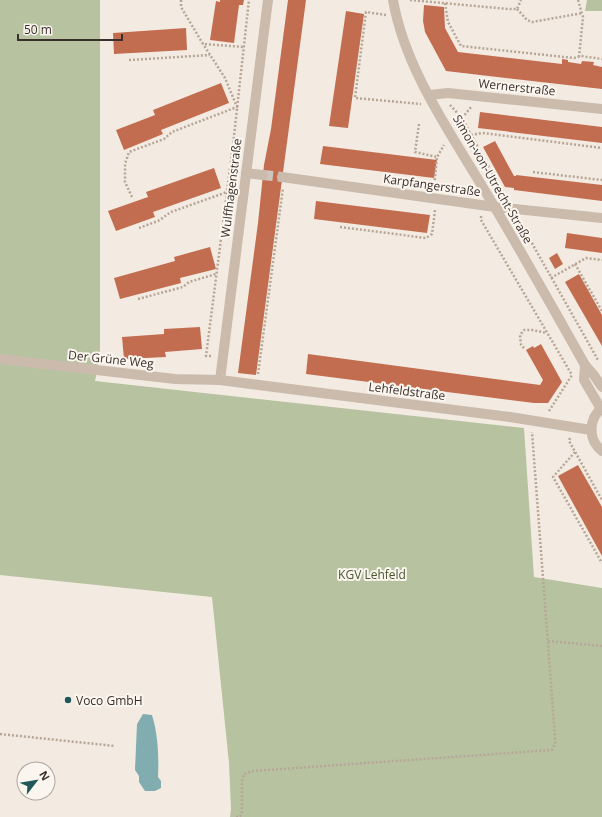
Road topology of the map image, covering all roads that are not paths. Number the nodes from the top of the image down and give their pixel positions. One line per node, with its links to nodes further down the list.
1 (268, 0): 5 (street, Wulffhagenstraße)
2 (393, 0): 3 (street, Simon-von-Utrecht-Straße)
3 (429, 95): 4 (street, Wernerstraße); 8 (street, Simon-von-Utrecht-Straße)
4 (602, 109)
5 (246, 173): 6 (street); 12 (street, Wulffhagenstraße)
6 (263, 175)
7 (283, 178): 8 (street, Karpfangerstraße)
8 (495, 207): 9 (street, Karpfangerstraße); 11 (street, Simon-von-Utrecht-Straße)
9 (602, 218)
10 (0, 360): 12 (street, Der Grüne Weg)
11 (584, 365): 13 (street, Simon-von-Utrecht-Straße); 14 (street, Simon-von-Utrecht-Straße)
12 (220, 380): 15 (street, Lehfeldstraße)
13 (602, 387)
14 (601, 408): 15 (street)
15 (591, 430): 16 (street)
16 (602, 451)

